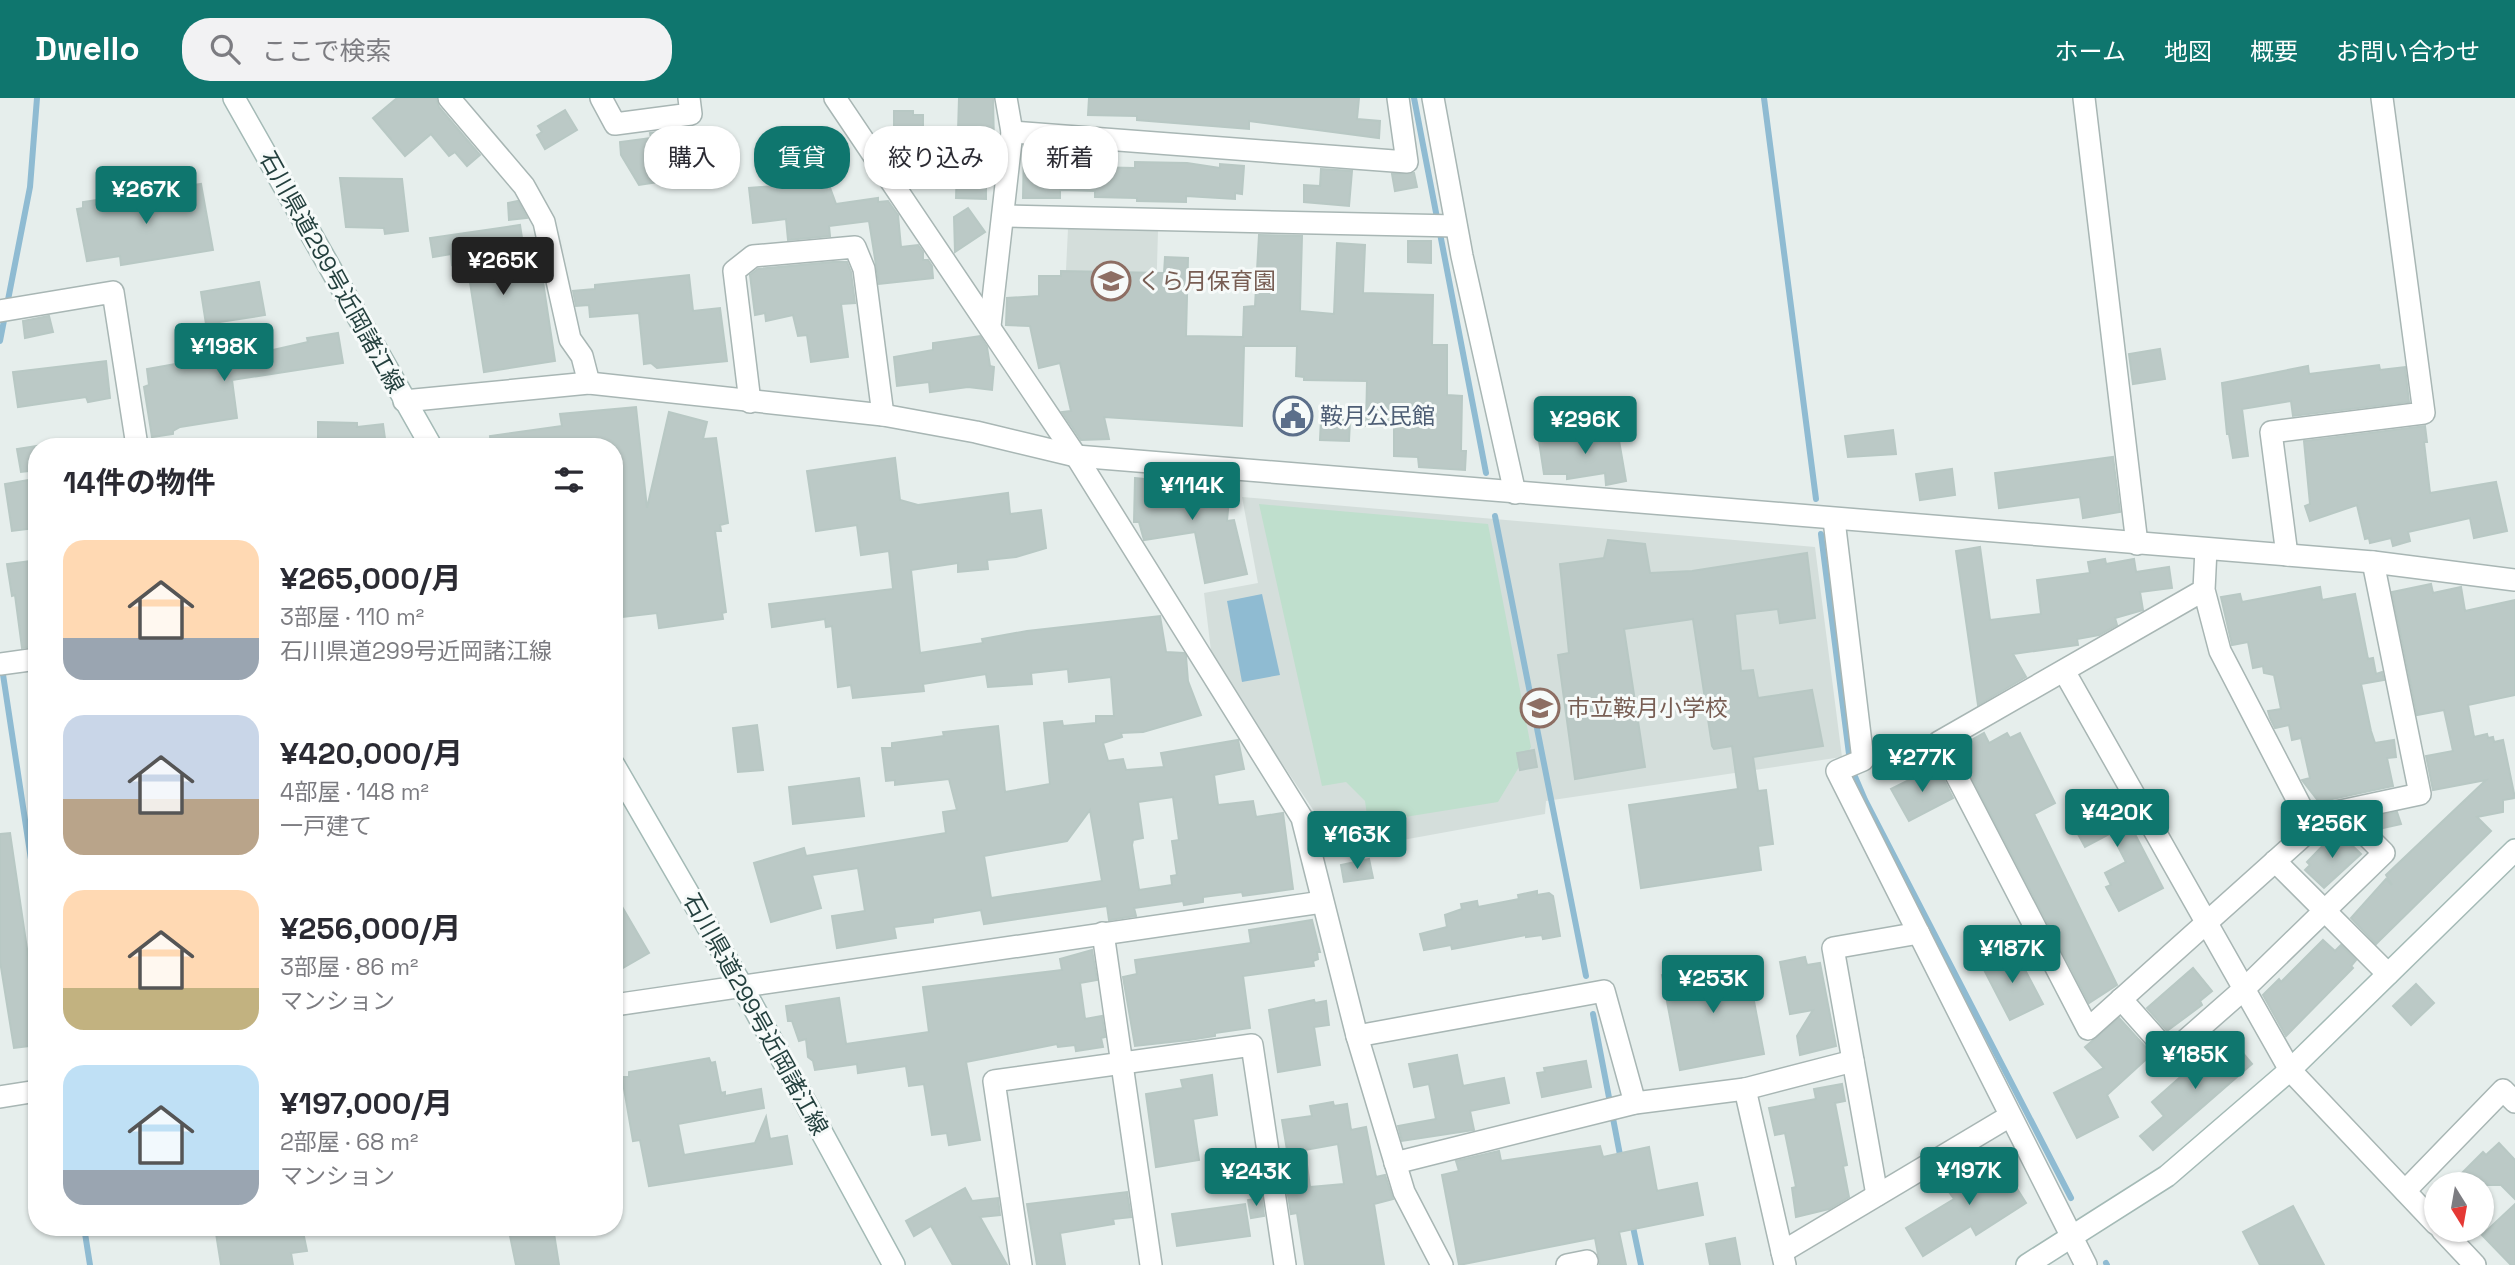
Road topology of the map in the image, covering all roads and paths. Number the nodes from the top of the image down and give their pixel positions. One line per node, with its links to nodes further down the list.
1 (234, 98): 17 (street, 石川県道299号近岡諸江線)
2 (449, 98): 16 (street)
3 (601, 98): 4 (street)
4 (689, 98)
5 (835, 98): 15 (street)
6 (1006, 98): 11 (street)
7 (1433, 98): 13 (street)
8 (2084, 98): 25 (street)
9 (2382, 98): 27 (street)
10 (1399, 104): 11 (street)
11 (1012, 132): 12 (street)
12 (1003, 216): 13 (street); 15 (street)
13 (1457, 226): 23 (street)
14 (9, 310): 20 (street)
15 (990, 326): 22 (street)
16 (589, 383): 17 (street); 18 (street)
17 (404, 401): 21 (street, 石川県道299号近岡諸江線)
18 (750, 402): 19 (street); 19 (street)
19 (883, 415): 22 (street)
20 (136, 438)
21 (425, 438)
22 (1076, 456): 23 (street); 39 (street)
23 (1515, 493): 24 (street)
24 (1834, 520): 25 (street); 43 (street)
25 (2137, 544): 26 (street)
26 (2206, 549): 27 (street); 30 (street)
27 (2287, 555): 28 (street)
28 (2373, 562): 29 (street); 35 (street)
29 (2515, 580)
30 (2204, 590): 33 (street); 36 (street)
31 (28, 660): 32 (street)
32 (4, 664)
33 (2064, 671): 41 (street); 47 (street)
34 (623, 781): 45 (street, 石川県道299号近岡諸江線)
35 (2342, 811): 36 (street); 40 (street)
36 (2308, 818): 38 (street)
37 (2515, 850): 44 (street)
38 (2275, 861): 40 (street); 41 (street)
39 (1322, 902): 42 (street); 49 (street)
40 (2326, 912): 44 (street); 46 (street)
41 (2207, 923): 46 (street); 47 (street)
42 (1102, 933): 45 (street); 51 (street)
43 (1919, 933): 50 (street); 58 (street)
44 (2388, 974): 52 (street)
45 (741, 986): 48 (street); 66 (street, 石川県道299号近岡諸江線)
46 (2244, 989): 47 (street); 52 (street)
47 (2121, 999)
48 (623, 1004)
49 (1357, 1036): 57 (street); 59 (street)
50 (1853, 1061): 53 (street); 61 (street)
51 (1121, 1062): 67 (street); 68 (street); 69 (street)
52 (2290, 1070): 60 (street); 63 (street)
53 (1745, 1089): 57 (street); 65 (street)
54 (28, 1092): 55 (street)
55 (0, 1097)
56 (2515, 1102): 60 (street)
57 (1619, 1107): 59 (street)
58 (2010, 1116): 61 (street); 63 (street)
59 (1395, 1163): 70 (street)
60 (2405, 1191): 62 (street)
61 (1877, 1195): 65 (street)
62 (2424, 1211)
63 (2071, 1237): 71 (street); 72 (street)
64 (2453, 1242): 73 (street)
65 (1783, 1259)
66 (894, 1265)
67 (1021, 1265)
68 (1151, 1265)
69 (1285, 1265)
70 (1442, 1265)
71 (2027, 1265)
72 (2086, 1265)
73 (2475, 1265)

